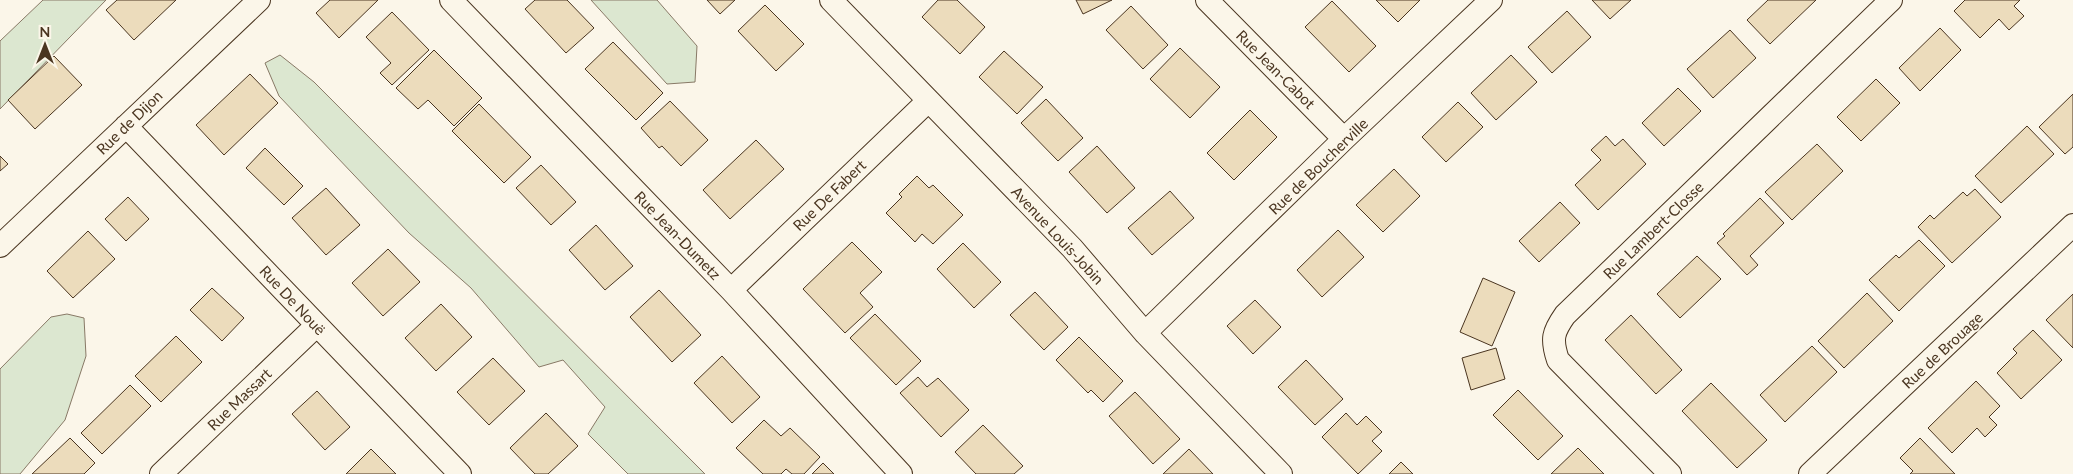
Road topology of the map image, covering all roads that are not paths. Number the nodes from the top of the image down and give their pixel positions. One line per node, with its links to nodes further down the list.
1 (259, 0): 8 (street, Rue de Dijon)
2 (451, 0): 12 (street, Rue Jean-Dumetz)
3 (831, 0): 7 (street, Avenue Louis-Jobin)
4 (1208, 0): 9 (street, Rue Jean-Cabot)
5 (1491, 0): 9 (street, Rue de Boucherville)
6 (1891, 0): 19 (street, Rue Lambert-Closse)
7 (928, 100): 12 (street, Rue De Fabert); 14 (street, Avenue Louis-Jobin)
8 (126, 126): 11 (street, Rue de Dijon); 13 (street, Rue De Nouë)
9 (1344, 139): 14 (street, Rue de Boucherville)
10 (2073, 225): 20 (street, Rue de Brouage)
11 (0, 246)
12 (731, 290): 17 (street, Rue Jean-Dumetz)
13 (317, 325): 15 (street, Rue Massart); 16 (street, Rue De Nouë)
14 (1145, 333): 18 (street, Avenue Louis-Jobin)
15 (161, 474)
16 (460, 474)
17 (901, 474)
18 (1281, 474)
19 (1670, 474)
20 (1810, 474)

